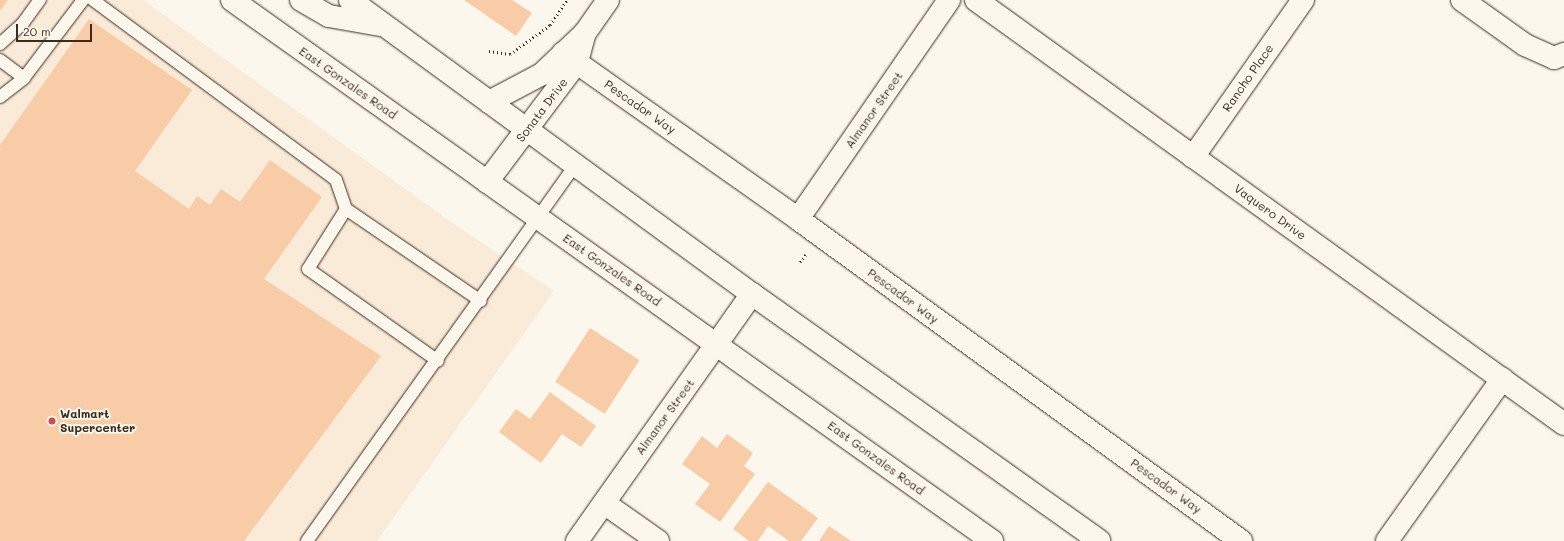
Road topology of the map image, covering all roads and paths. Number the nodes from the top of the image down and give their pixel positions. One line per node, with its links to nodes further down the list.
1 (40, 0): 14 (lane)
2 (82, 0): 19 (lane)
3 (92, 0): 26 (lane)
4 (232, 0): 25 (street, East Gonzales Road)
5 (301, 0): 13 (street)
6 (350, 0): 13 (street)
7 (567, 0): 15 (path)
8 (608, 0): 17 (street, Sonata Drive)
9 (949, 0): 28 (street, Almanor Street)
10 (976, 0): 23 (street, Vaquero Drive)
11 (1303, 0): 23 (street, Rancho Place)
12 (1462, 0): 16 (street)
13 (385, 26): 21 (street)
14 (0, 44)
15 (489, 51)
16 (1564, 54)
17 (570, 58): 21 (street, Sonata Drive); 22 (street, Sonata Drive); 28 (street, Pescador Way)
18 (0, 60): 19 (lane)
19 (24, 78): 20 (lane)
20 (0, 97)
21 (489, 102): 22 (street)
22 (527, 130): 24 (street); 25 (street, Sonata Drive)
23 (1193, 157): 33 (street, Vaquero Drive)
24 (575, 165): 27 (lane); 29 (street)
25 (487, 182): 27 (street, East Gonzales Road)
26 (346, 209): 30 (lane); 32 (lane)
27 (539, 218): 30 (lane); 31 (street, East Gonzales Road)
28 (798, 219): 41 (street, Pescador Way)
29 (752, 294): 31 (street, Almanor Street); 40 (street)
30 (480, 301): 32 (lane)
31 (717, 344): 35 (street, Almanor Street); 39 (street, East Gonzales Road)
32 (438, 361): 36 (lane)
33 (1502, 379): 34 (street, Vaquero Drive); 42 (street)
34 (1564, 424)
35 (604, 503): 37 (street, Almanor Street); 38 (street)
36 (307, 541)
37 (577, 541)
38 (658, 541)
39 (992, 541)
40 (1098, 541)
41 (1241, 541)
42 (1387, 541)

